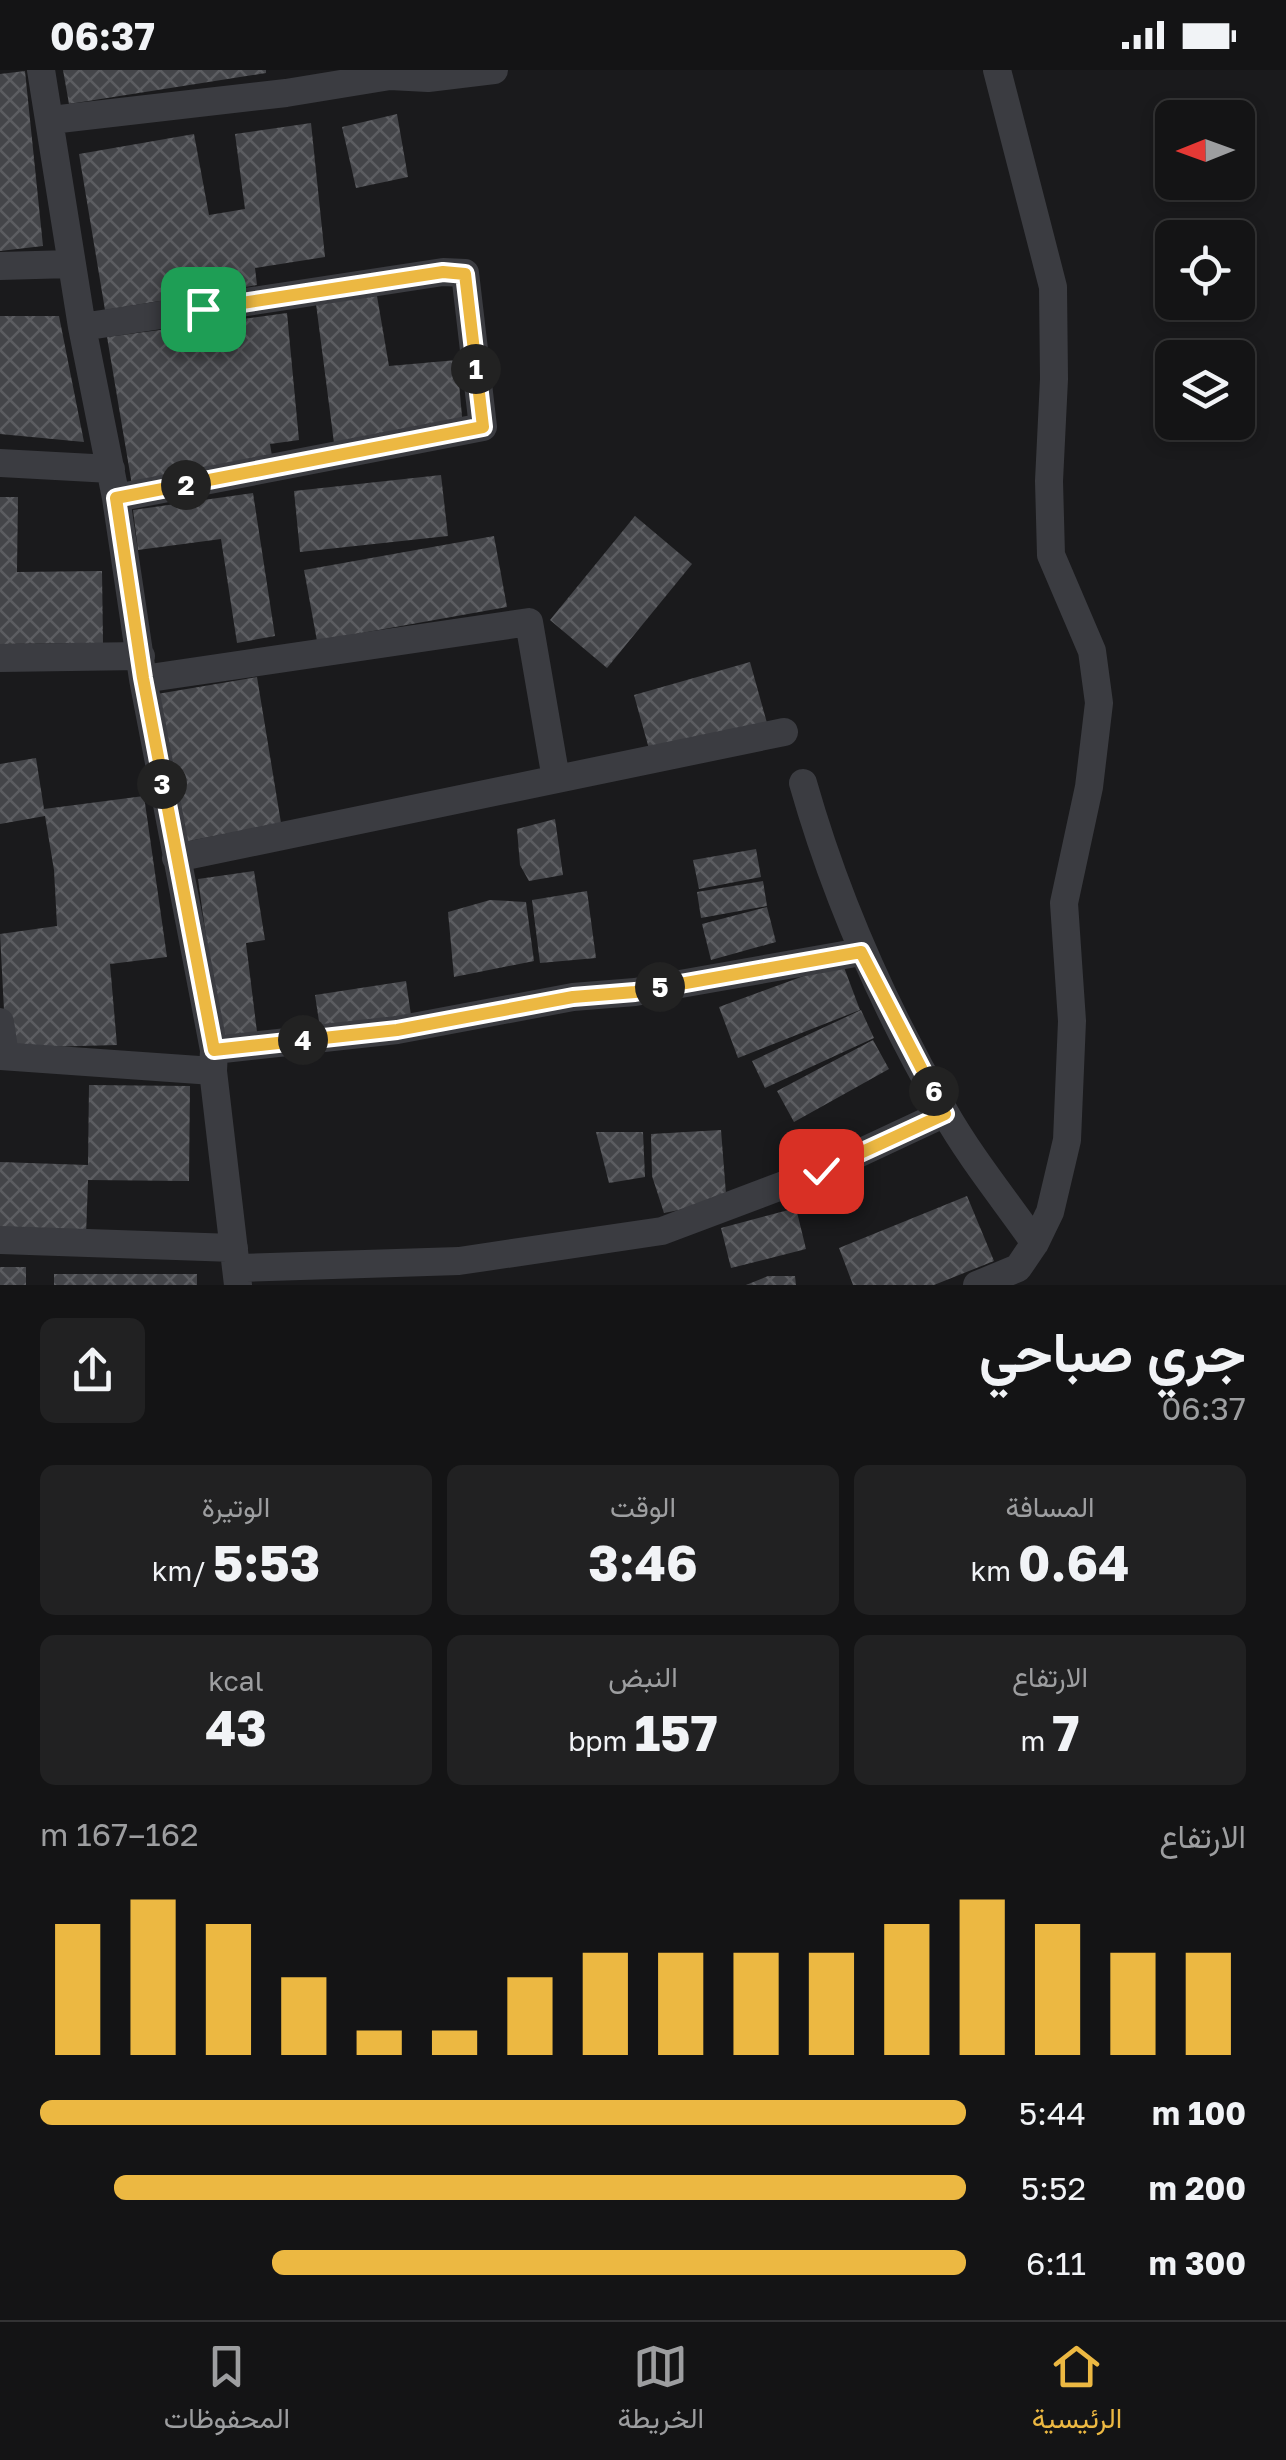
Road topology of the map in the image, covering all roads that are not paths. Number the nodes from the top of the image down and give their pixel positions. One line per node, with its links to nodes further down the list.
1 (41, 70): 5 (street)
2 (494, 70): 4 (street)
3 (996, 70): 24 (street)
4 (284, 82): 5 (street)
5 (51, 120): 6 (street)
6 (71, 264): 7 (street); 8 (street)
7 (0, 266)
8 (82, 328): 10 (street); 11 (street)
9 (0, 463): 10 (street)
10 (111, 469): 11 (street)
11 (116, 498): 13 (street)
12 (0, 658): 13 (street)
13 (142, 667): 15 (street); 17 (street)
14 (784, 732): 15 (street)
15 (556, 779): 17 (street)
16 (802, 783): 18 (street)
17 (176, 858): 21 (street)
18 (861, 952): 21 (street); 22 (street)
19 (0, 1022): 20 (street)
20 (3, 1056): 21 (street)
21 (213, 1060): 25 (street)
22 (945, 1114): 24 (street); 25 (street)
23 (0, 1240): 25 (street)
24 (1034, 1243): 26 (street)
25 (236, 1267)
26 (978, 1285)

